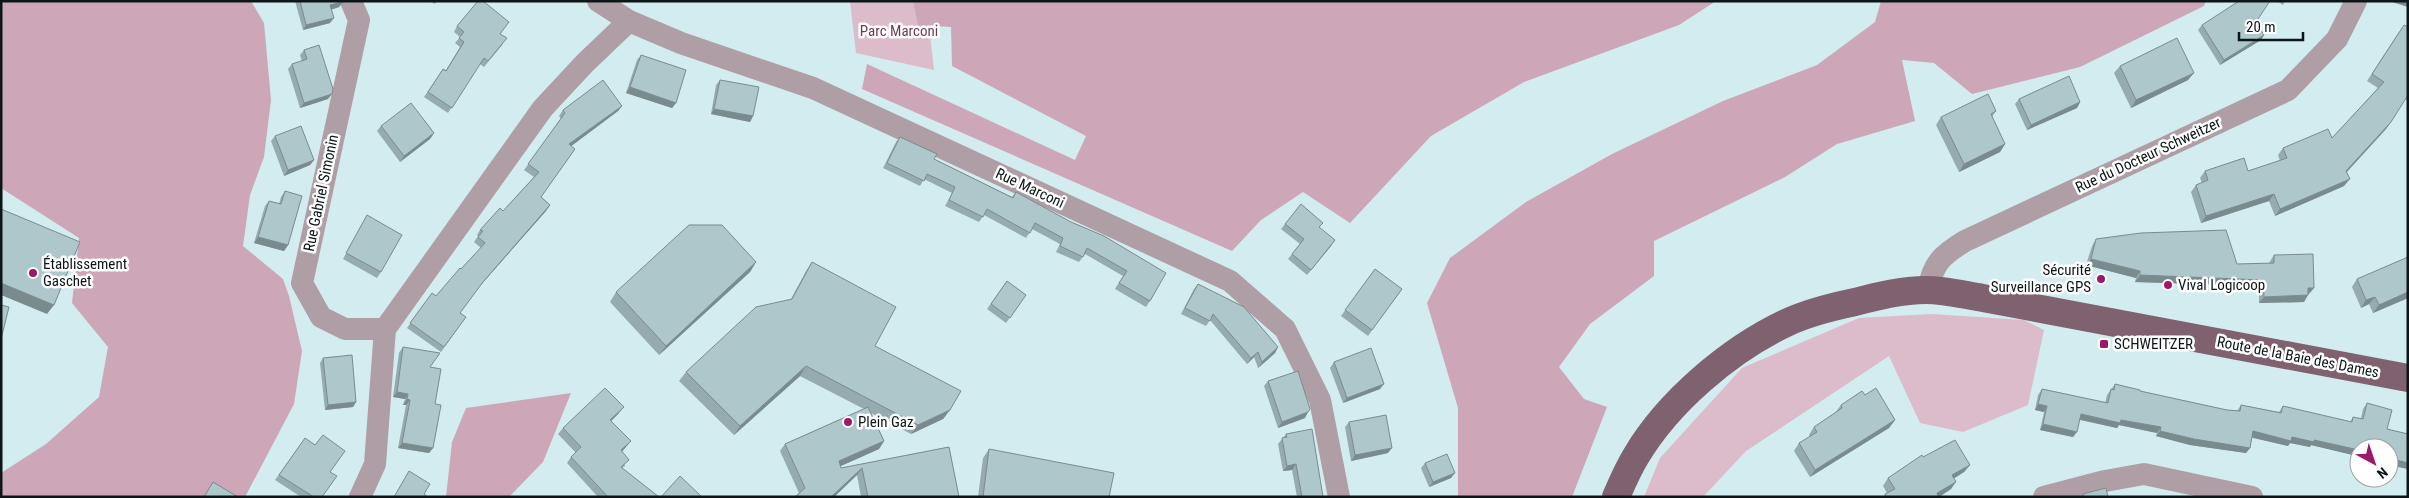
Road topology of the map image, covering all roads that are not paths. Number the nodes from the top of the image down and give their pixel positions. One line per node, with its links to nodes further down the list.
1 (350, 1): 6 (street, Rue Gabriel Simonin)
2 (598, 1): 4 (street, Rue Marconi)
3 (2356, 1): 5 (street, Rue du Docteur Schweitzer)
4 (629, 21): 6 (street); 9 (street, Rue Marconi)
5 (1928, 290): 7 (main road, Route de la Baie des Dames); 10 (main road, Route de la Baie des Dames)
6 (385, 329): 8 (street)
7 (2408, 378)
8 (360, 497)
9 (1339, 497)
10 (1616, 497)
11 (2044, 497): 12 (street)
12 (2252, 497)

